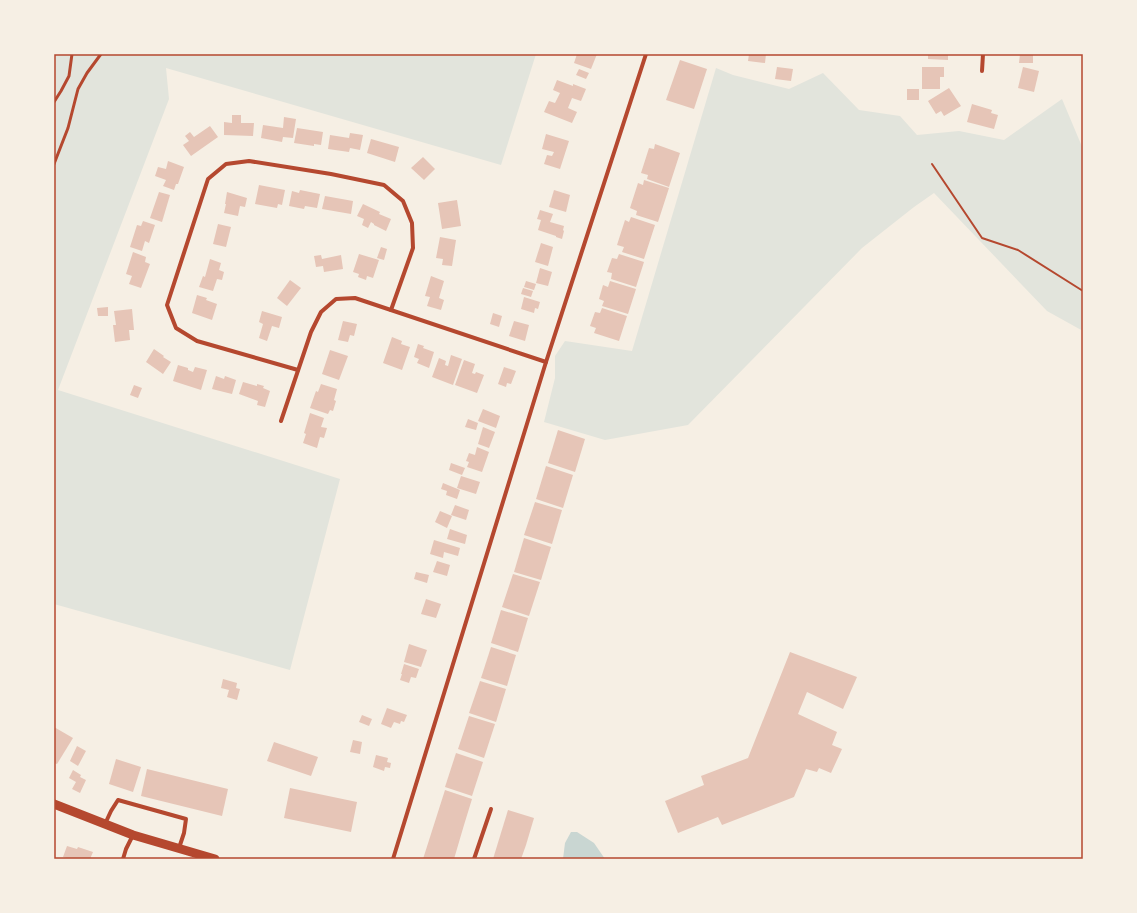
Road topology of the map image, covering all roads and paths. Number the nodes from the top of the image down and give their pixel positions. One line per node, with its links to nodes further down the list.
1 (72, 54): 6 (lane)
2 (101, 54): 7 (lane)
3 (646, 54): 11 (street)
4 (983, 54): 5 (street)
5 (982, 71)
6 (54, 102)
7 (54, 164)
8 (932, 164): 9 (path)
9 (1083, 291)
10 (391, 310): 11 (street); 12 (street); 12 (street)
11 (546, 362): 21 (street)
12 (298, 370): 13 (street)
13 (281, 421)
14 (54, 804): 16 (main road)
15 (491, 809): 22 (street)
16 (105, 824): 17 (main road); 18 (street)
17 (133, 835): 18 (main road); 19 (street)
18 (179, 848): 20 (main road)
19 (123, 859)
20 (215, 859)
21 (393, 859)
22 (474, 859)

